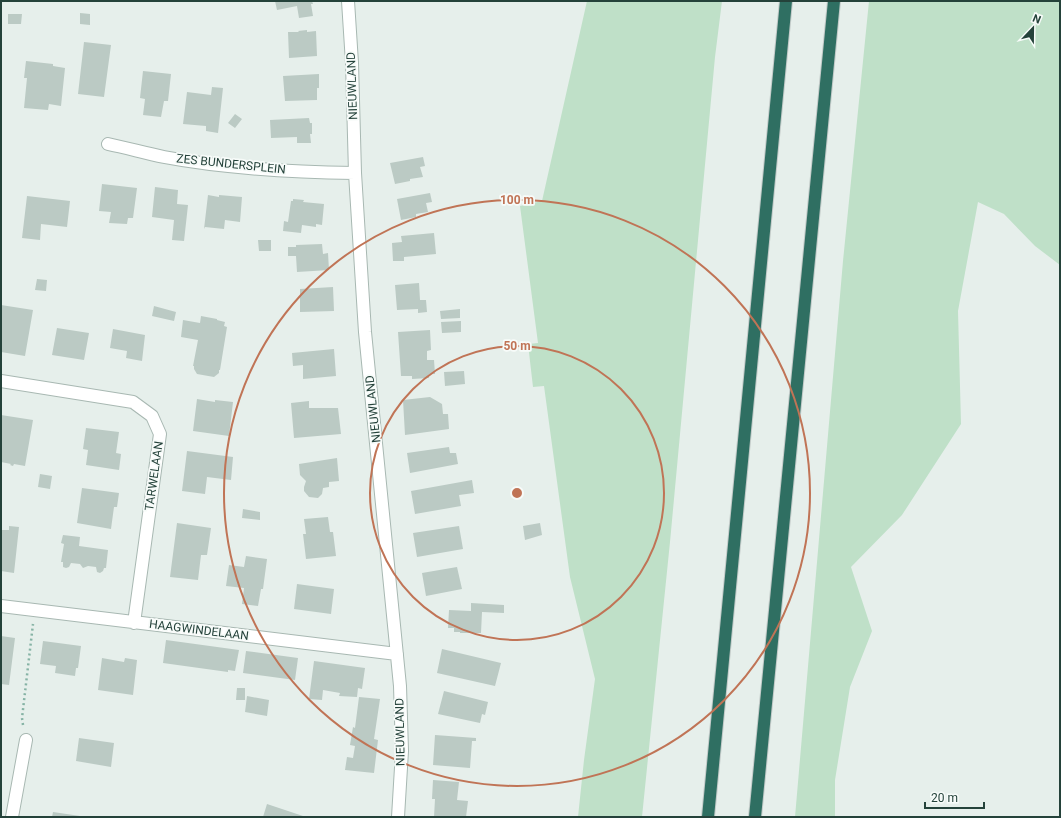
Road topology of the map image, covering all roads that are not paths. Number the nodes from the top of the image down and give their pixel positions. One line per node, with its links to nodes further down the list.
1 (348, 1): 5 (street, NIEUWLAND)
2 (786, 1): 13 (highway)
3 (834, 1): 14 (highway)
4 (108, 144): 5 (street, ZES BUNDERSPLEIN)
5 (355, 173): 9 (street, NIEUWLAND)
6 (1, 381): 8 (street, TARWELAAN)
7 (1, 606): 8 (street, HAAGWINDELAAN)
8 (134, 623): 9 (street, HAAGWINDELAAN)
9 (397, 654): 12 (street, NIEUWLAND)
10 (26, 740): 11 (street)
11 (12, 817)
12 (398, 817)
13 (708, 817)
14 (755, 817)

